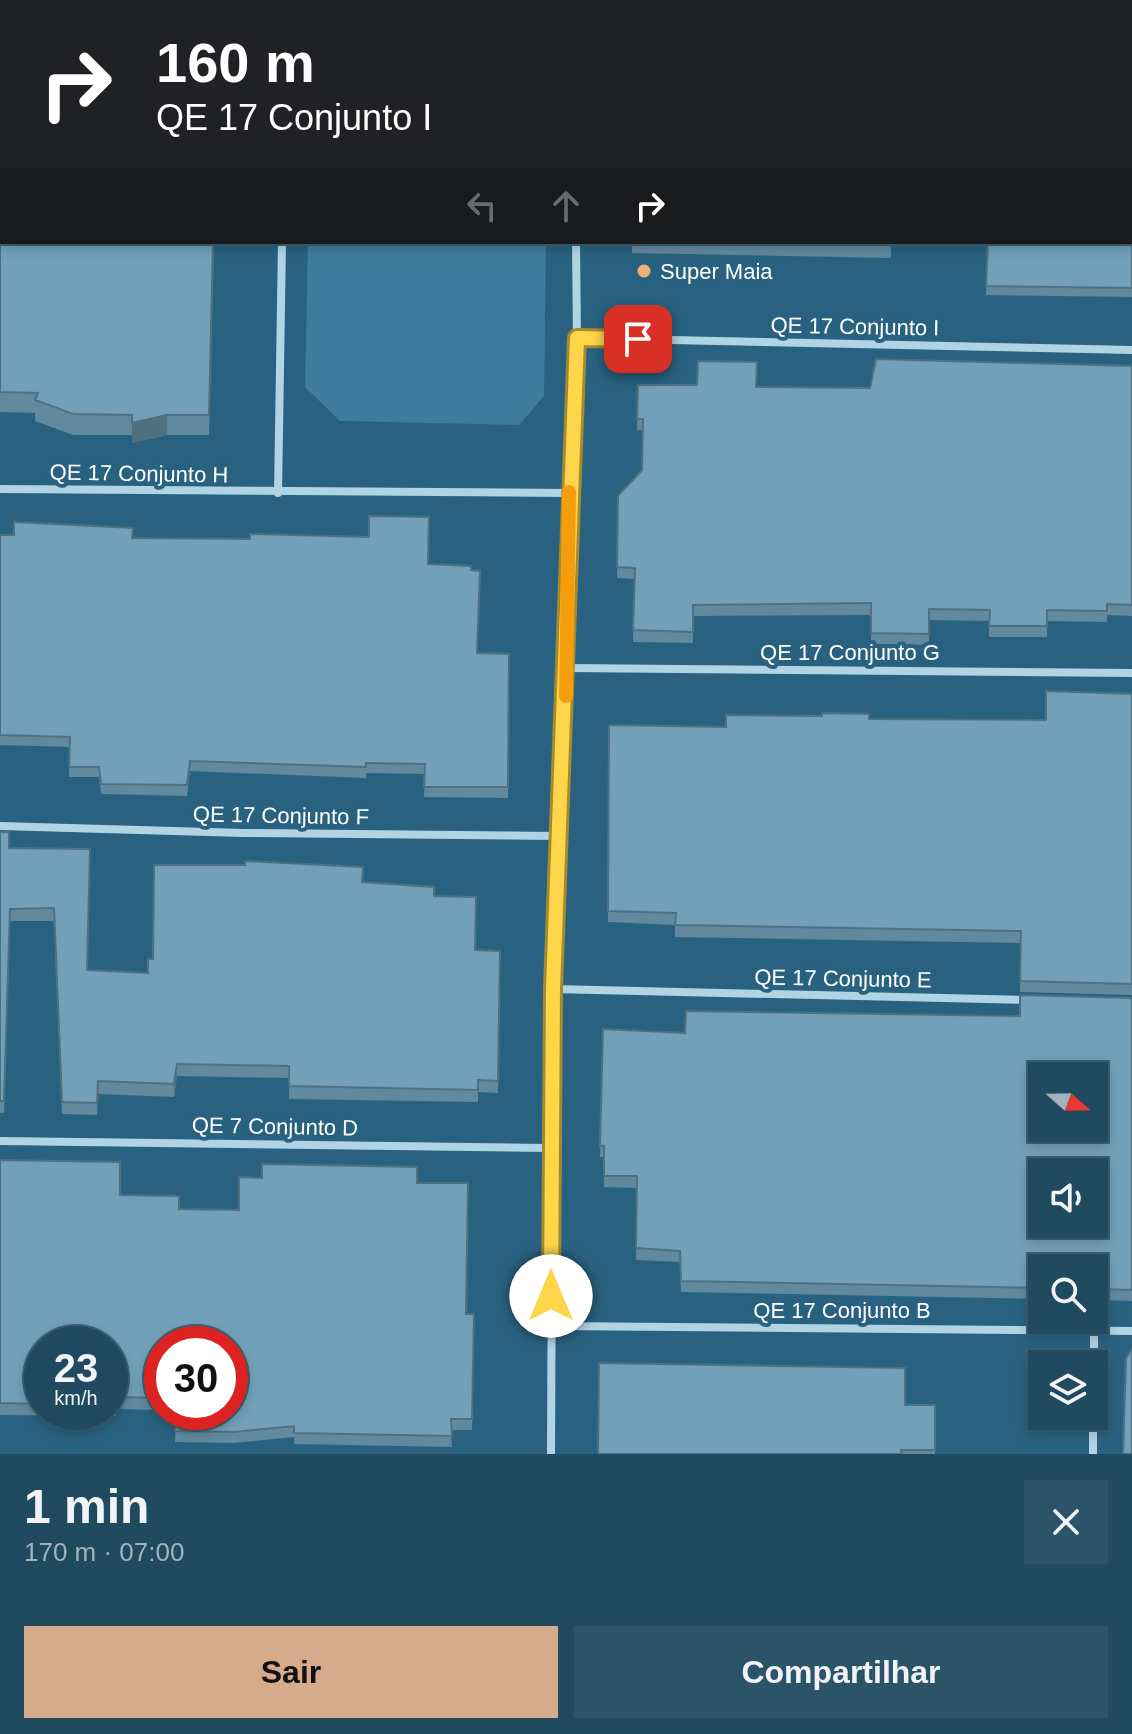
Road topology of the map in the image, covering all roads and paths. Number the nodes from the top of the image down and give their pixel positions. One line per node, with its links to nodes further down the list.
1 (282, 244): 6 (street)
2 (576, 244): 3 (street)
3 (577, 338): 4 (street, QE 17 Conjunto I); 7 (street)
4 (1132, 350)
5 (0, 489): 6 (street, QE 17 Conjunto H)
6 (278, 493): 7 (street, QE 17 Conjunto H)
7 (569, 493): 8 (street)
8 (567, 668): 9 (street, QE 17 Conjunto G); 11 (street)
9 (1132, 673)
10 (0, 826): 11 (street, QE 17 Conjunto F)
11 (561, 836): 12 (street)
12 (553, 989): 13 (street, QE 17 Conjunto E); 15 (street)
13 (1038, 1000)
14 (0, 1141): 15 (street, QE 7 Conjunto D)
15 (550, 1148): 16 (street)
16 (551, 1326): 17 (street, QE 17 Conjunto B); 21 (street)
17 (1028, 1330)
18 (1108, 1330): 19 (street, QE 17 Conjunto B)
19 (1132, 1331)
20 (1093, 1430): 22 (street)
21 (551, 1454)
22 (1093, 1454)

